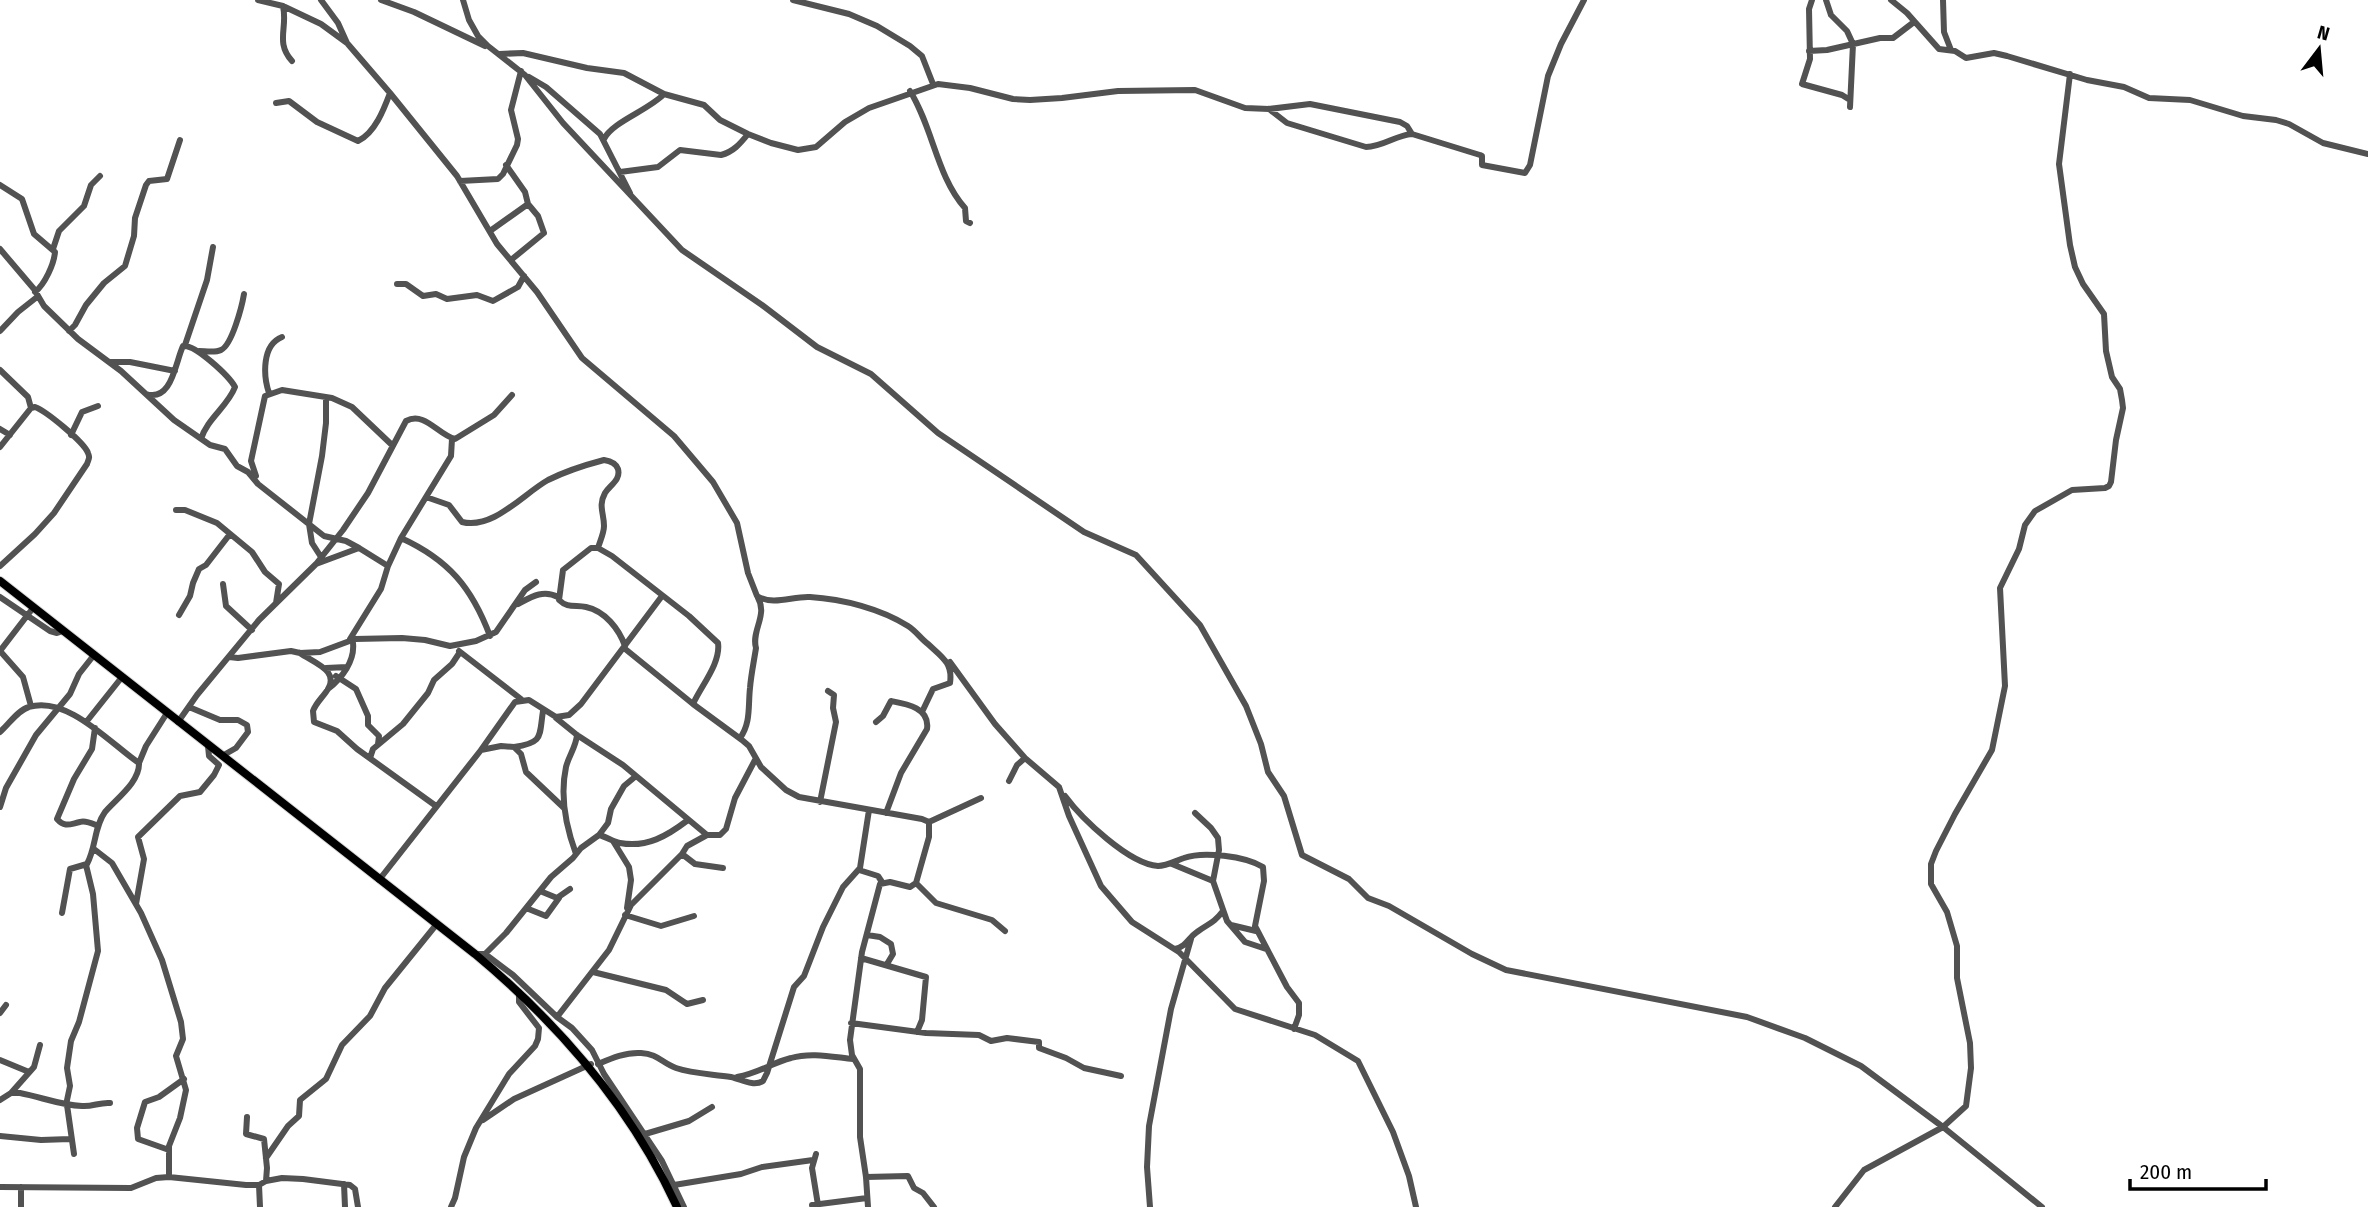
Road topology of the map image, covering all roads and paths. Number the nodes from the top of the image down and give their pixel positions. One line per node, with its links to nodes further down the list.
1 (258, 0): 11 (street)
2 (321, 0): 13 (street)
3 (381, 0): 15 (street)
4 (463, 0): 15 (street)
5 (793, 0): 22 (street)
6 (1584, 0): 29 (street)
7 (1812, 0): 17 (street)
8 (1826, 0): 14 (street)
9 (1891, 0): 12 (street)
10 (1943, 0): 16 (street)
11 (283, 6): 13 (street); 19 (street)
12 (1914, 22): 14 (street); 16 (street)
13 (347, 43): 24 (street)
14 (1853, 44): 17 (street); 17 (street)
15 (488, 47): 18 (street)
16 (1951, 50): 21 (street)
17 (1809, 51)
18 (499, 54): 20 (street); 25 (street)
19 (292, 61)
20 (523, 73): 30 (street); 33 (street); 39 (street)
21 (2070, 74): 32 (street); 222 (street)
22 (933, 84): 23 (street); 27 (street)
23 (910, 91): 28 (street); 41 (street)
24 (390, 93): 26 (street); 37 (street)
25 (664, 94): 28 (street); 30 (street)
26 (276, 103)
27 (1269, 109): 29 (street); 29 (street)
28 (748, 134): 34 (street)
29 (1412, 134)
30 (604, 139): 34 (street)
31 (180, 140): 52 (street)
32 (2368, 154)
33 (506, 165): 37 (street); 40 (street)
34 (620, 172): 39 (street)
35 (100, 176): 45 (street)
36 (4, 177): 38 (street)
37 (460, 181): 42 (street)
38 (0, 185): 45 (street)
39 (631, 197): 222 (street)
40 (528, 204): 42 (street); 46 (street)
41 (970, 223)
42 (490, 231): 46 (street)
43 (213, 247): 54 (street)
44 (0, 249): 50 (street)
45 (53, 249): 50 (street)
46 (511, 260): 47 (street)
47 (524, 276): 48 (street); 89 (street)
48 (397, 284)
49 (244, 294): 55 (street)
50 (36, 295): 51 (street); 52 (street)
51 (0, 331)
52 (69, 331): 56 (street)
53 (282, 337): 60 (street)
54 (185, 345): 55 (street); 58 (street)
55 (198, 351): 68 (street)
56 (108, 362): 58 (street); 59 (street)
57 (0, 370): 64 (street)
58 (175, 371): 59 (street)
59 (144, 393): 68 (street)
60 (269, 393): 62 (street); 72 (street)
61 (512, 395): 69 (street)
62 (326, 398): 70 (street); 75 (street)
63 (98, 406): 67 (street)
64 (32, 408): 66 (street); 67 (street)
65 (0, 429): 66 (street)
66 (10, 435): 71 (street)
67 (71, 435): 83 (street)
68 (201, 439): 72 (street)
69 (452, 439): 70 (street); 73 (street)
70 (392, 445): 78 (street)
71 (0, 447)
72 (260, 486): 75 (street)
73 (426, 497): 77 (street); 80 (street)
74 (176, 510): 76 (street)
75 (309, 524): 78 (street); 81 (street)
76 (230, 534): 93 (street); 95 (street)
77 (401, 538): 84 (street); 96 (street)
78 (334, 540): 79 (street); 81 (street)
79 (359, 548): 82 (street); 84 (street)
80 (598, 548): 88 (street); 91 (street)
81 (321, 557): 82 (street)
82 (316, 564): 93 (street)
83 (0, 566)
84 (388, 566): 102 (street)
85 (0, 581): 94 (main road)
86 (536, 582): 92 (street)
87 (223, 584): 98 (street)
88 (662, 596): 99 (street); 120 (street)
89 (757, 596): 110 (street); 135 (street)
90 (0, 597): 94 (street)
91 (558, 597): 92 (street); 100 (street)
92 (517, 604): 97 (street)
93 (275, 605): 98 (street)
94 (31, 612): 105 (street); 108 (main road)
95 (179, 615)
96 (482, 616): 97 (street); 101 (street)
97 (501, 625): 101 (street)
98 (251, 630): 109 (street)
99 (636, 631): 100 (street); 104 (street)
100 (620, 632): 104 (street)
101 (490, 636): 103 (street)
102 (350, 639): 103 (street); 107 (street); 111 (street)
103 (453, 646): 106 (street)
104 (624, 647): 120 (street); 127 (street)
105 (0, 651): 121 (street)
106 (460, 652): 119 (street); 136 (street)
107 (300, 653): 109 (street); 112 (street)
108 (94, 655): 113 (main road); 123 (street)
109 (229, 657): 122 (street)
110 (948, 661): 115 (street); 116 (street)
111 (347, 667): 112 (street); 114 (street)
112 (327, 670): 114 (street); 117 (street)
113 (122, 677): 126 (main road); 128 (street)
114 (339, 678): 117 (street); 136 (street)
115 (949, 685): 116 (street); 125 (street)
116 (967, 687): 142 (street)
117 (328, 689): 141 (street)
118 (828, 691): 149 (street)
119 (521, 699): 124 (street); 139 (street)
120 (693, 705): 135 (street)
121 (31, 706): 123 (street); 133 (street)
122 (188, 707): 129 (street); 140 (street)
123 (59, 709): 128 (street); 150 (street)
124 (543, 711): 127 (street); 132 (street)
125 (922, 712): 130 (street); 154 (street)
126 (167, 713): 129 (main road); 144 (street)
127 (557, 718): 132 (street); 134 (street)
128 (87, 721): 131 (street)
129 (178, 722): 137 (main road)
130 (876, 722)
131 (95, 728): 144 (street); 158 (street)
132 (542, 731): 138 (street)
133 (0, 732)
134 (577, 735): 145 (street); 152 (street)
135 (740, 738): 143 (street)
136 (378, 744): 141 (street)
137 (208, 746): 140 (main road); 177 (street)
138 (514, 747): 139 (street); 152 (street)
139 (481, 750): 151 (street)
140 (222, 756): 170 (main road)
141 (370, 758): 151 (street)
142 (1025, 758): 146 (street); 147 (street)
143 (755, 760): 149 (street); 160 (street)
144 (139, 764): 158 (street)
145 (636, 776): 156 (street); 159 (street)
146 (1009, 781)
147 (1063, 794): 166 (street); 189 (street)
148 (981, 798): 157 (street)
149 (820, 802): 153 (street)
150 (1, 803)
151 (436, 806): 170 (street)
152 (564, 808): 163 (street)
153 (869, 810): 154 (street); 169 (street)
154 (886, 813): 157 (street)
155 (1195, 813): 165 (street)
156 (688, 820): 160 (street); 161 (street)
157 (929, 822): 173 (street)
158 (98, 826): 162 (street)
159 (599, 835): 161 (street); 163 (street)
160 (707, 835): 164 (street)
161 (613, 841): 181 (street)
162 (94, 849): 167 (street); 177 (street)
163 (576, 854): 175 (street)
164 (682, 854): 168 (street); 181 (street)
165 (1218, 857): 166 (street); 171 (street); 186 (street)
166 (1171, 863): 171 (street)
167 (86, 865): 180 (street); 218 (street)
168 (723, 868)
169 (859, 870): 172 (street); 210 (street)
170 (379, 880): 184 (main road)
171 (1213, 881): 179 (street)
172 (882, 883): 173 (street); 187 (street)
173 (916, 883): 185 (street)
174 (570, 889): 176 (street)
175 (540, 891): 176 (street); 178 (street)
176 (559, 898): 178 (street)
177 (135, 904): 214 (street)
178 (526, 908): 191 (street)
179 (1223, 911): 183 (street); 188 (street)
180 (62, 913)
181 (626, 914): 182 (street); 195 (street)
182 (694, 916)
183 (1228, 924): 186 (street); 190 (street)
184 (436, 925): 191 (main road); 228 (street)
185 (1005, 931)
186 (1256, 931): 190 (street)
187 (867, 935): 192 (street); 194 (street)
188 (1191, 939): 189 (street); 193 (street)
189 (1175, 949): 193 (street)
190 (1266, 949): 204 (street)
191 (480, 954): 196 (main road); 200 (street)
192 (861, 958): 194 (street); 203 (street)
193 (1185, 959): 204 (street); 251 (street)
194 (887, 964): 205 (street)
195 (593, 972): 197 (street); 199 (street)
196 (519, 992): 209 (main road); 221 (street)
197 (703, 1000)
198 (6, 1005): 201 (street)
199 (566, 1007): 200 (street); 202 (street)
200 (549, 1008): 202 (street)
201 (0, 1013)
202 (557, 1017): 209 (street)
203 (851, 1023): 205 (street); 207 (street)
204 (1294, 1029): 240 (street)
205 (917, 1032): 212 (street)
206 (40, 1045): 211 (street)
207 (853, 1059): 210 (street); 230 (street)
208 (0, 1060): 211 (street)
209 (594, 1063): 213 (street); 221 (street); 223 (street); 236 (main road)
210 (769, 1068): 213 (street); 213 (street)
211 (29, 1072): 215 (street)
212 (1121, 1076)
213 (732, 1077)
214 (184, 1079): 226 (street); 226 (street)
215 (11, 1093): 216 (street); 218 (street)
216 (0, 1100)
217 (110, 1103): 218 (street)
218 (66, 1105): 225 (street)
219 (712, 1107): 223 (street)
220 (247, 1117): 228 (street)
221 (481, 1121): 245 (street)
222 (1943, 1127): 253 (street); 254 (street)
223 (645, 1134): 233 (street)
224 (0, 1136): 225 (street)
225 (70, 1139): 227 (street)
226 (169, 1150): 229 (street)
227 (74, 1154)
228 (266, 1158): 231 (street)
229 (169, 1177): 231 (street); 235 (street)
230 (866, 1177): 237 (street); 250 (street)
231 (263, 1183): 232 (street); 242 (street)
232 (344, 1184): 243 (street); 244 (street)
233 (674, 1185): 239 (street); 248 (street)
234 (0, 1187): 235 (street)
235 (21, 1187): 241 (street)
236 (671, 1195): 246 (street); 247 (main road)
237 (867, 1198): 239 (street); 249 (street)
238 (803, 1206): 239 (street)
239 (814, 1206)
240 (1415, 1206): 252 (street)
241 (21, 1207)
242 (260, 1207)
243 (345, 1207)
244 (358, 1207)
245 (450, 1207)
246 (667, 1207)
247 (677, 1207)
248 (684, 1207)
249 (868, 1207)
250 (934, 1207)
251 (1150, 1207)
252 (1407, 1207)
253 (1835, 1207)
254 (2042, 1207)

